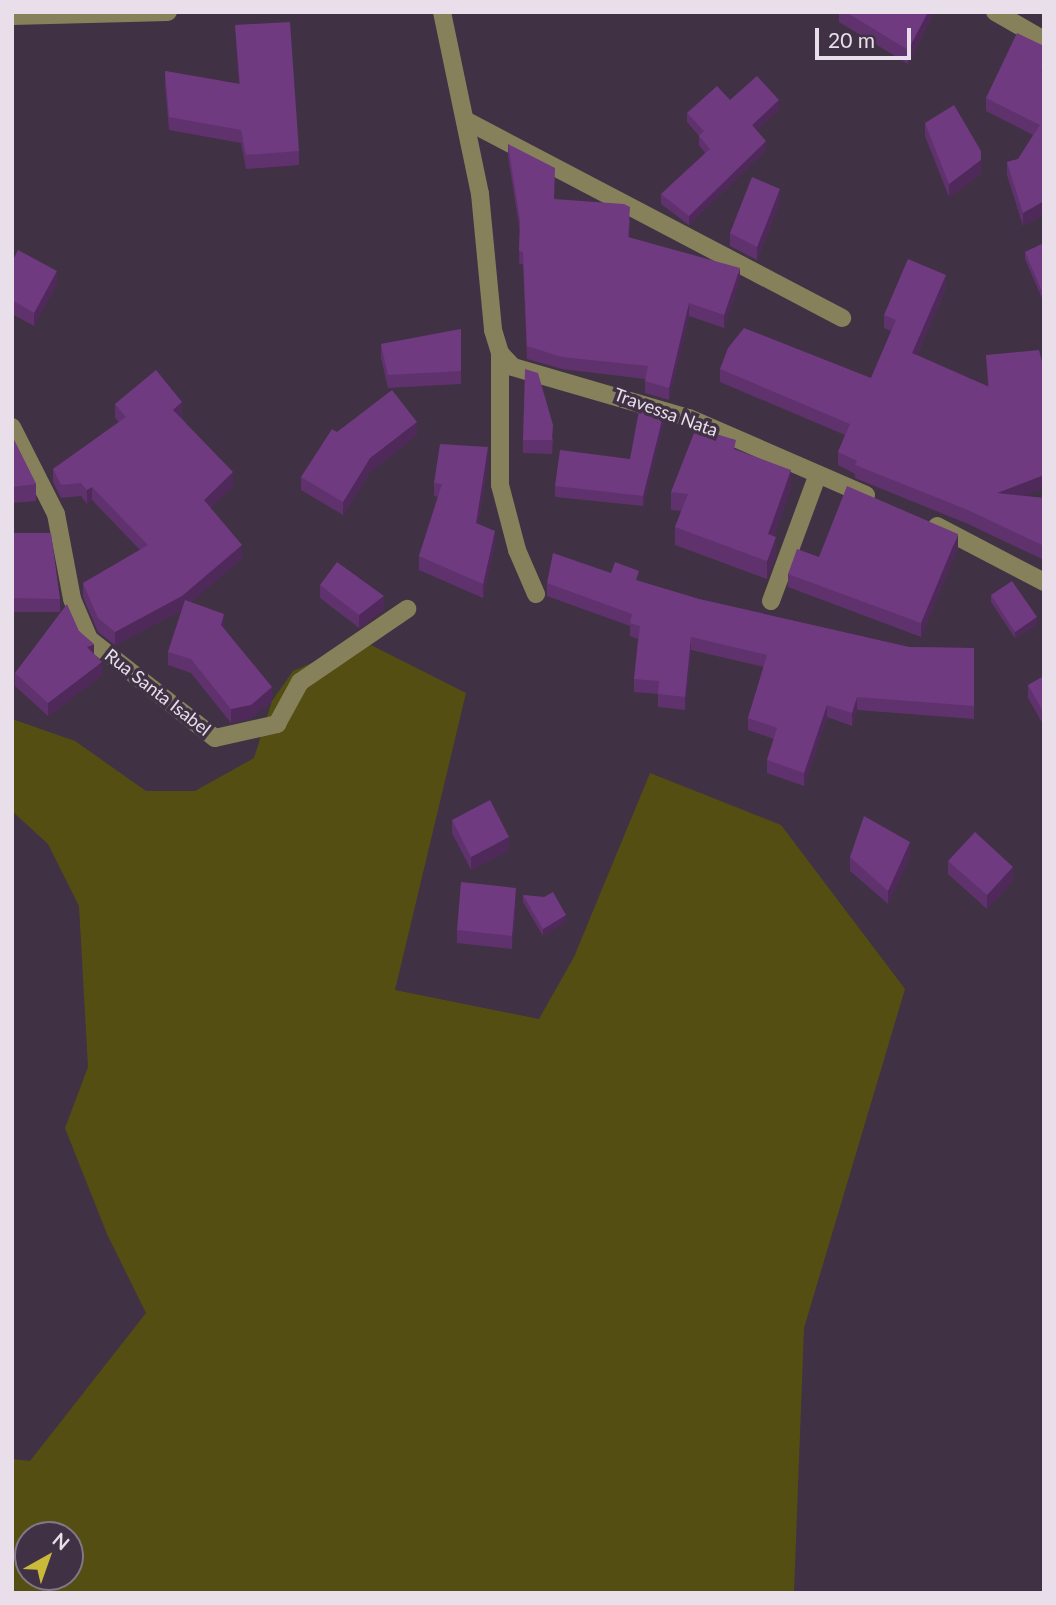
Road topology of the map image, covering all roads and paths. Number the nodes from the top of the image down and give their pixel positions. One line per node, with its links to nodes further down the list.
1 (168, 12): 4 (street)
2 (442, 12): 6 (street)
3 (995, 12): 5 (street)
4 (12, 16)
5 (1044, 40)
6 (465, 120): 7 (street); 8 (street)
7 (842, 318)
8 (500, 353): 10 (street, Travessa Nata); 14 (street)
9 (12, 427): 16 (street, Rua Santa Isabel)
10 (818, 474): 11 (street, Travessa Nata); 15 (street)
11 (878, 501)
12 (915, 517): 13 (street)
13 (1044, 582)
14 (536, 594)
15 (772, 601)
16 (407, 609)

